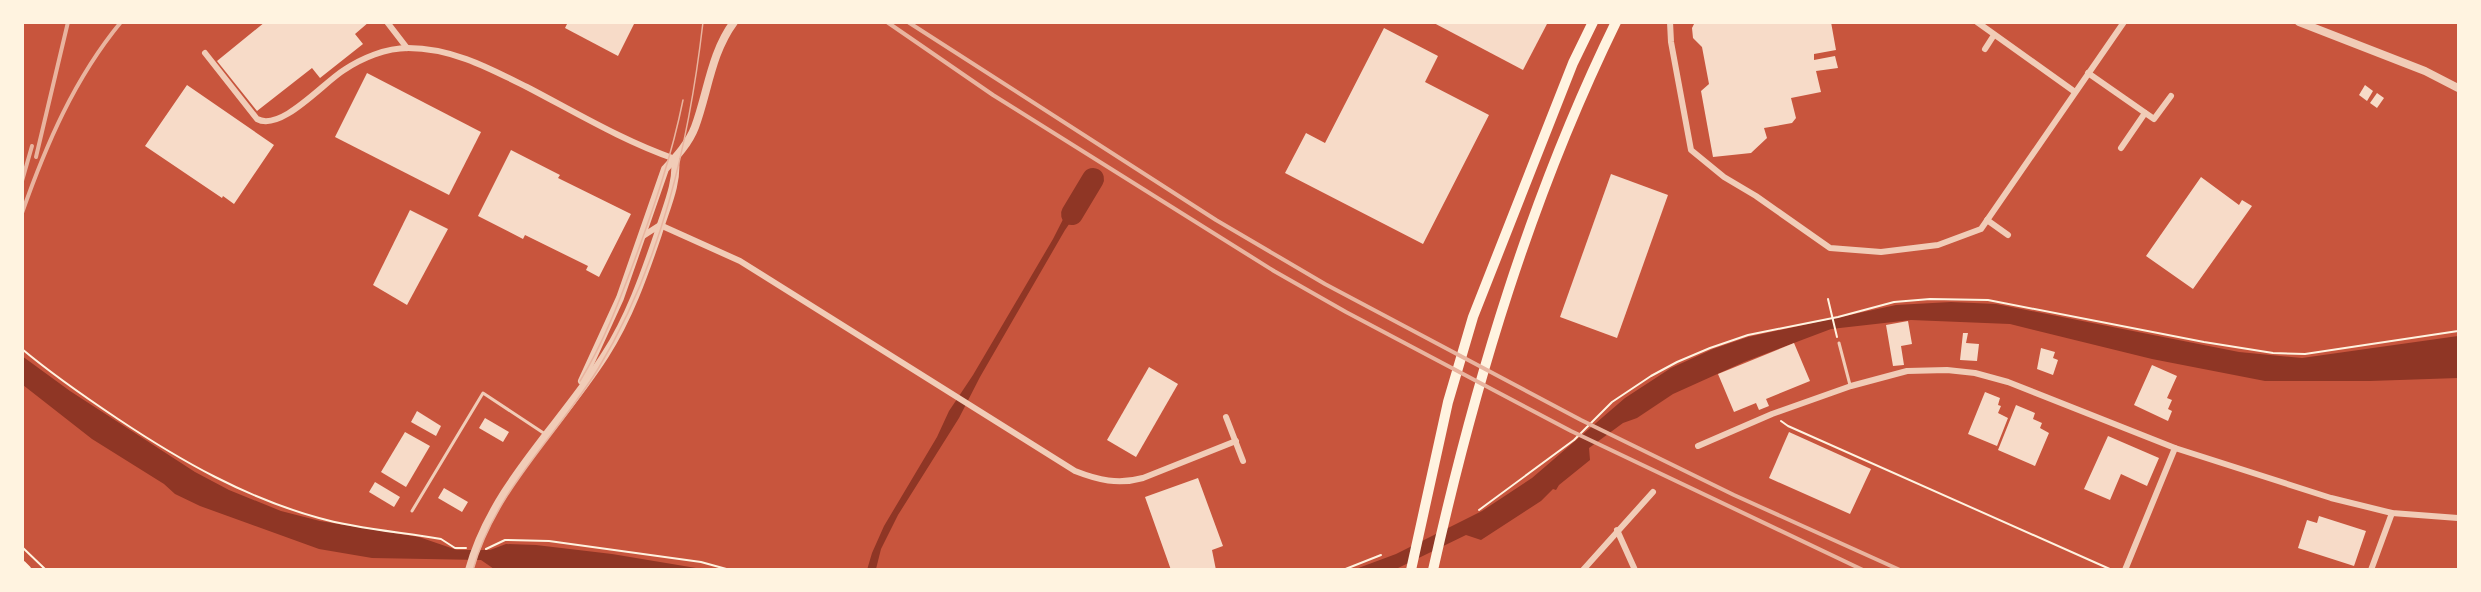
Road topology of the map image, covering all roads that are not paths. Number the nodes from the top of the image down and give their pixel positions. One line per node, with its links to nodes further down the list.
1 (387, 22): 10 (street)
2 (734, 22): 19 (street)
3 (1593, 22): 42 (highway)
4 (1616, 22): 40 (highway)
5 (1670, 22): 20 (street)
6 (1977, 22): 9 (street)
7 (2124, 22): 13 (street)
8 (2299, 22): 14 (street)
9 (1994, 35): 11 (street); 15 (street)
10 (406, 48): 12 (street); 19 (street)
11 (1985, 49)
12 (205, 53)
13 (2088, 74): 15 (street); 17 (street)
14 (2458, 88)
15 (2075, 92): 20 (street)
16 (2171, 96): 17 (street)
17 (2145, 113): 18 (street)
18 (2121, 148)
19 (675, 159): 21 (street); 23 (street)
20 (1987, 220): 22 (street)
21 (660, 225): 23 (street); 26 (street); 29 (street)
22 (2008, 235)
23 (643, 236): 26 (street)
24 (1839, 343): 25 (lane)
25 (1851, 386): 30 (street); 31 (street)
26 (573, 398): 28 (street)
27 (1226, 417): 29 (street)
28 (547, 435): 34 (lane); 39 (street)
29 (1236, 441): 32 (street)
30 (1698, 446)
31 (2175, 448): 35 (street); 45 (street)
32 (1244, 460)
33 (1653, 492): 37 (street)
34 (412, 511)
35 (2392, 513): 36 (street); 46 (street)
36 (2458, 518)
37 (1617, 530): 43 (street); 44 (street)
38 (22, 565): 41 (main road)
39 (470, 566)
40 (1433, 569)
41 (27, 570)
42 (1411, 570)
43 (1583, 570)
44 (1635, 570)
45 (2125, 570)
46 (2371, 570)

